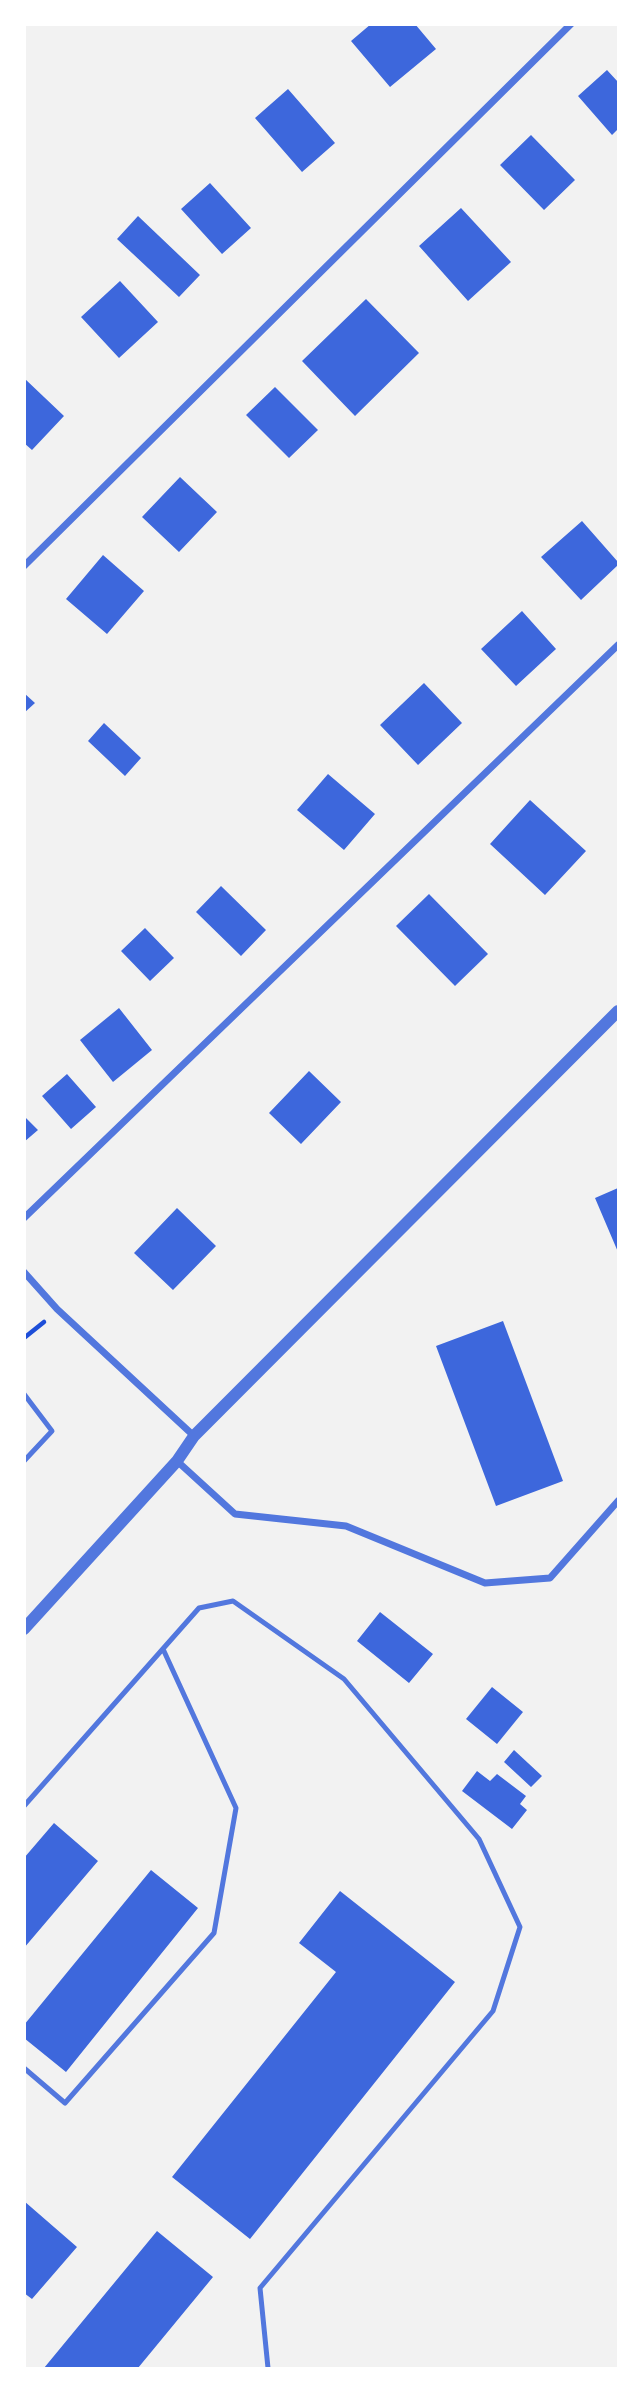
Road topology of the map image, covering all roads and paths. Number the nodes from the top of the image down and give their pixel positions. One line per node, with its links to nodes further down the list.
1 (572, 24): 2 (street)
2 (24, 566)
3 (618, 645): 5 (street)
4 (618, 1011): 8 (street)
5 (24, 1218)
6 (24, 1272): 8 (street)
7 (24, 1394): 9 (lane)
8 (194, 1436): 10 (street)
9 (24, 1461)
10 (177, 1461): 11 (street); 12 (street)
11 (618, 1501)
12 (24, 1629)
13 (163, 1649): 14 (lane); 15 (lane); 16 (lane)
14 (24, 1807)
15 (24, 2068)
16 (268, 2368)

